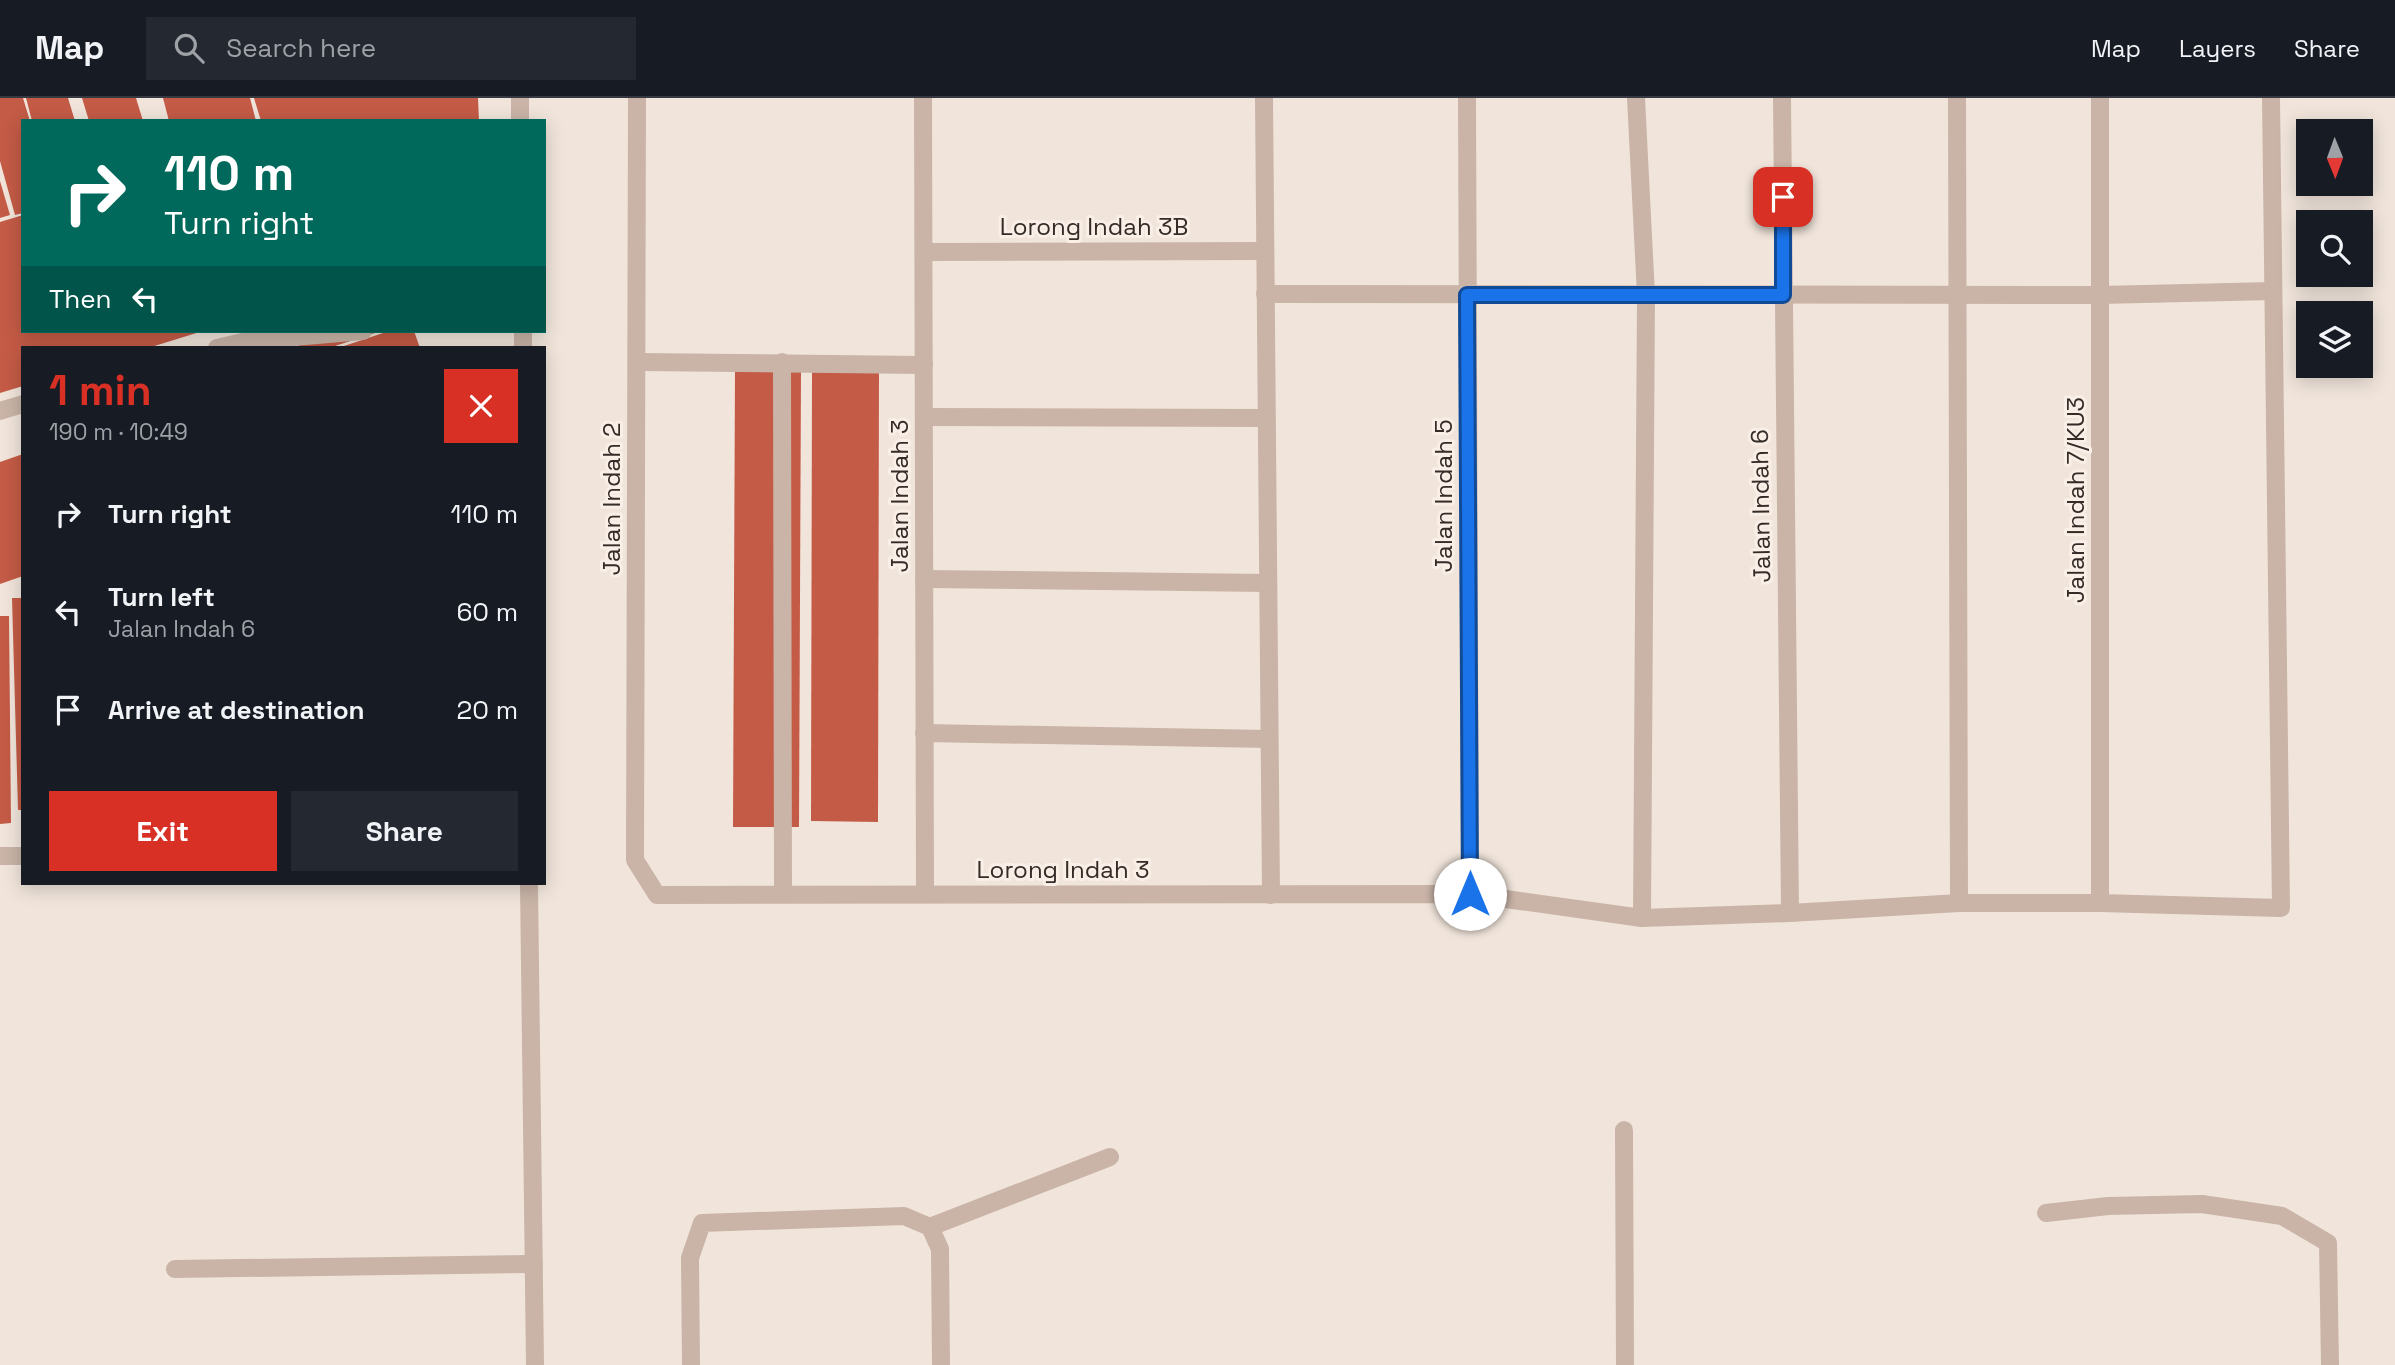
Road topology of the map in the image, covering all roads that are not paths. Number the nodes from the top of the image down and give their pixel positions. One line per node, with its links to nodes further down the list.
1 (520, 98): 11 (street)
2 (637, 98): 23 (street, Jalan Indah 2)
3 (923, 98): 13 (street, Jalan Indah 3)
4 (1264, 98): 12 (street)
5 (1466, 98): 17 (street, Jalan Indah 5)
6 (1636, 98): 18 (street)
7 (1782, 98): 19 (street, Jalan Indah 6)
8 (1957, 98): 16 (street)
9 (2100, 98): 20 (street, Jalan Indah 7/KU3)
10 (2271, 98): 14 (street)
11 (520, 119)
12 (1265, 251): 13 (street, Lorong Indah 3B); 15 (street)
13 (924, 252): 25 (street, Jalan Indah 3)
14 (2273, 291): 20 (street); 43 (street, Lorong Indah 3)
15 (1265, 294): 17 (street); 29 (street)
16 (1959, 294): 19 (street); 20 (street); 42 (street)
17 (1467, 295): 18 (street); 39 (street, Jalan Indah 5)
18 (1646, 295): 19 (street); 45 (street)
19 (1783, 295): 44 (street, Jalan Indah 6)
20 (2100, 295): 43 (street, Jalan Indah 7/KU3)
21 (340, 333): 22 (street)
22 (226, 346)
23 (638, 362): 24 (street); 40 (street, Jalan Indah 2)
24 (782, 362): 25 (street); 37 (street)
25 (924, 365): 28 (street, Jalan Indah 3)
26 (21, 405): 27 (street)
27 (0, 411)
28 (924, 417): 29 (street); 30 (street, Jalan Indah 3)
29 (1266, 418): 31 (street)
30 (924, 579): 31 (street); 32 (street, Jalan Indah 3)
31 (1268, 583): 33 (street)
32 (924, 733): 33 (street); 38 (street, Jalan Indah 3)
33 (1269, 739): 41 (street)
34 (0, 856): 35 (street)
35 (21, 856)
36 (529, 885): 50 (street)
37 (783, 894): 38 (street, Lorong Indah 3); 40 (street, Lorong Indah 3)
38 (925, 894): 41 (street, Lorong Indah 3)
39 (1470, 894): 41 (street, Lorong Indah 3); 45 (street, Lorong Indah 3)
40 (657, 895)
41 (1270, 895)
42 (1959, 903): 43 (street, Lorong Indah 3); 44 (street, Lorong Indah 3)
43 (2100, 903)
44 (1790, 913): 45 (street, Lorong Indah 3)
45 (1642, 918)
46 (1624, 1130): 55 (street)
47 (1110, 1157): 49 (street)
48 (2046, 1213): 56 (street)
49 (930, 1227): 53 (street); 54 (street)
50 (534, 1264): 51 (street); 52 (street)
51 (175, 1269)
52 (535, 1365)
53 (691, 1365)
54 (941, 1365)
55 (1625, 1365)
56 (2330, 1365)

